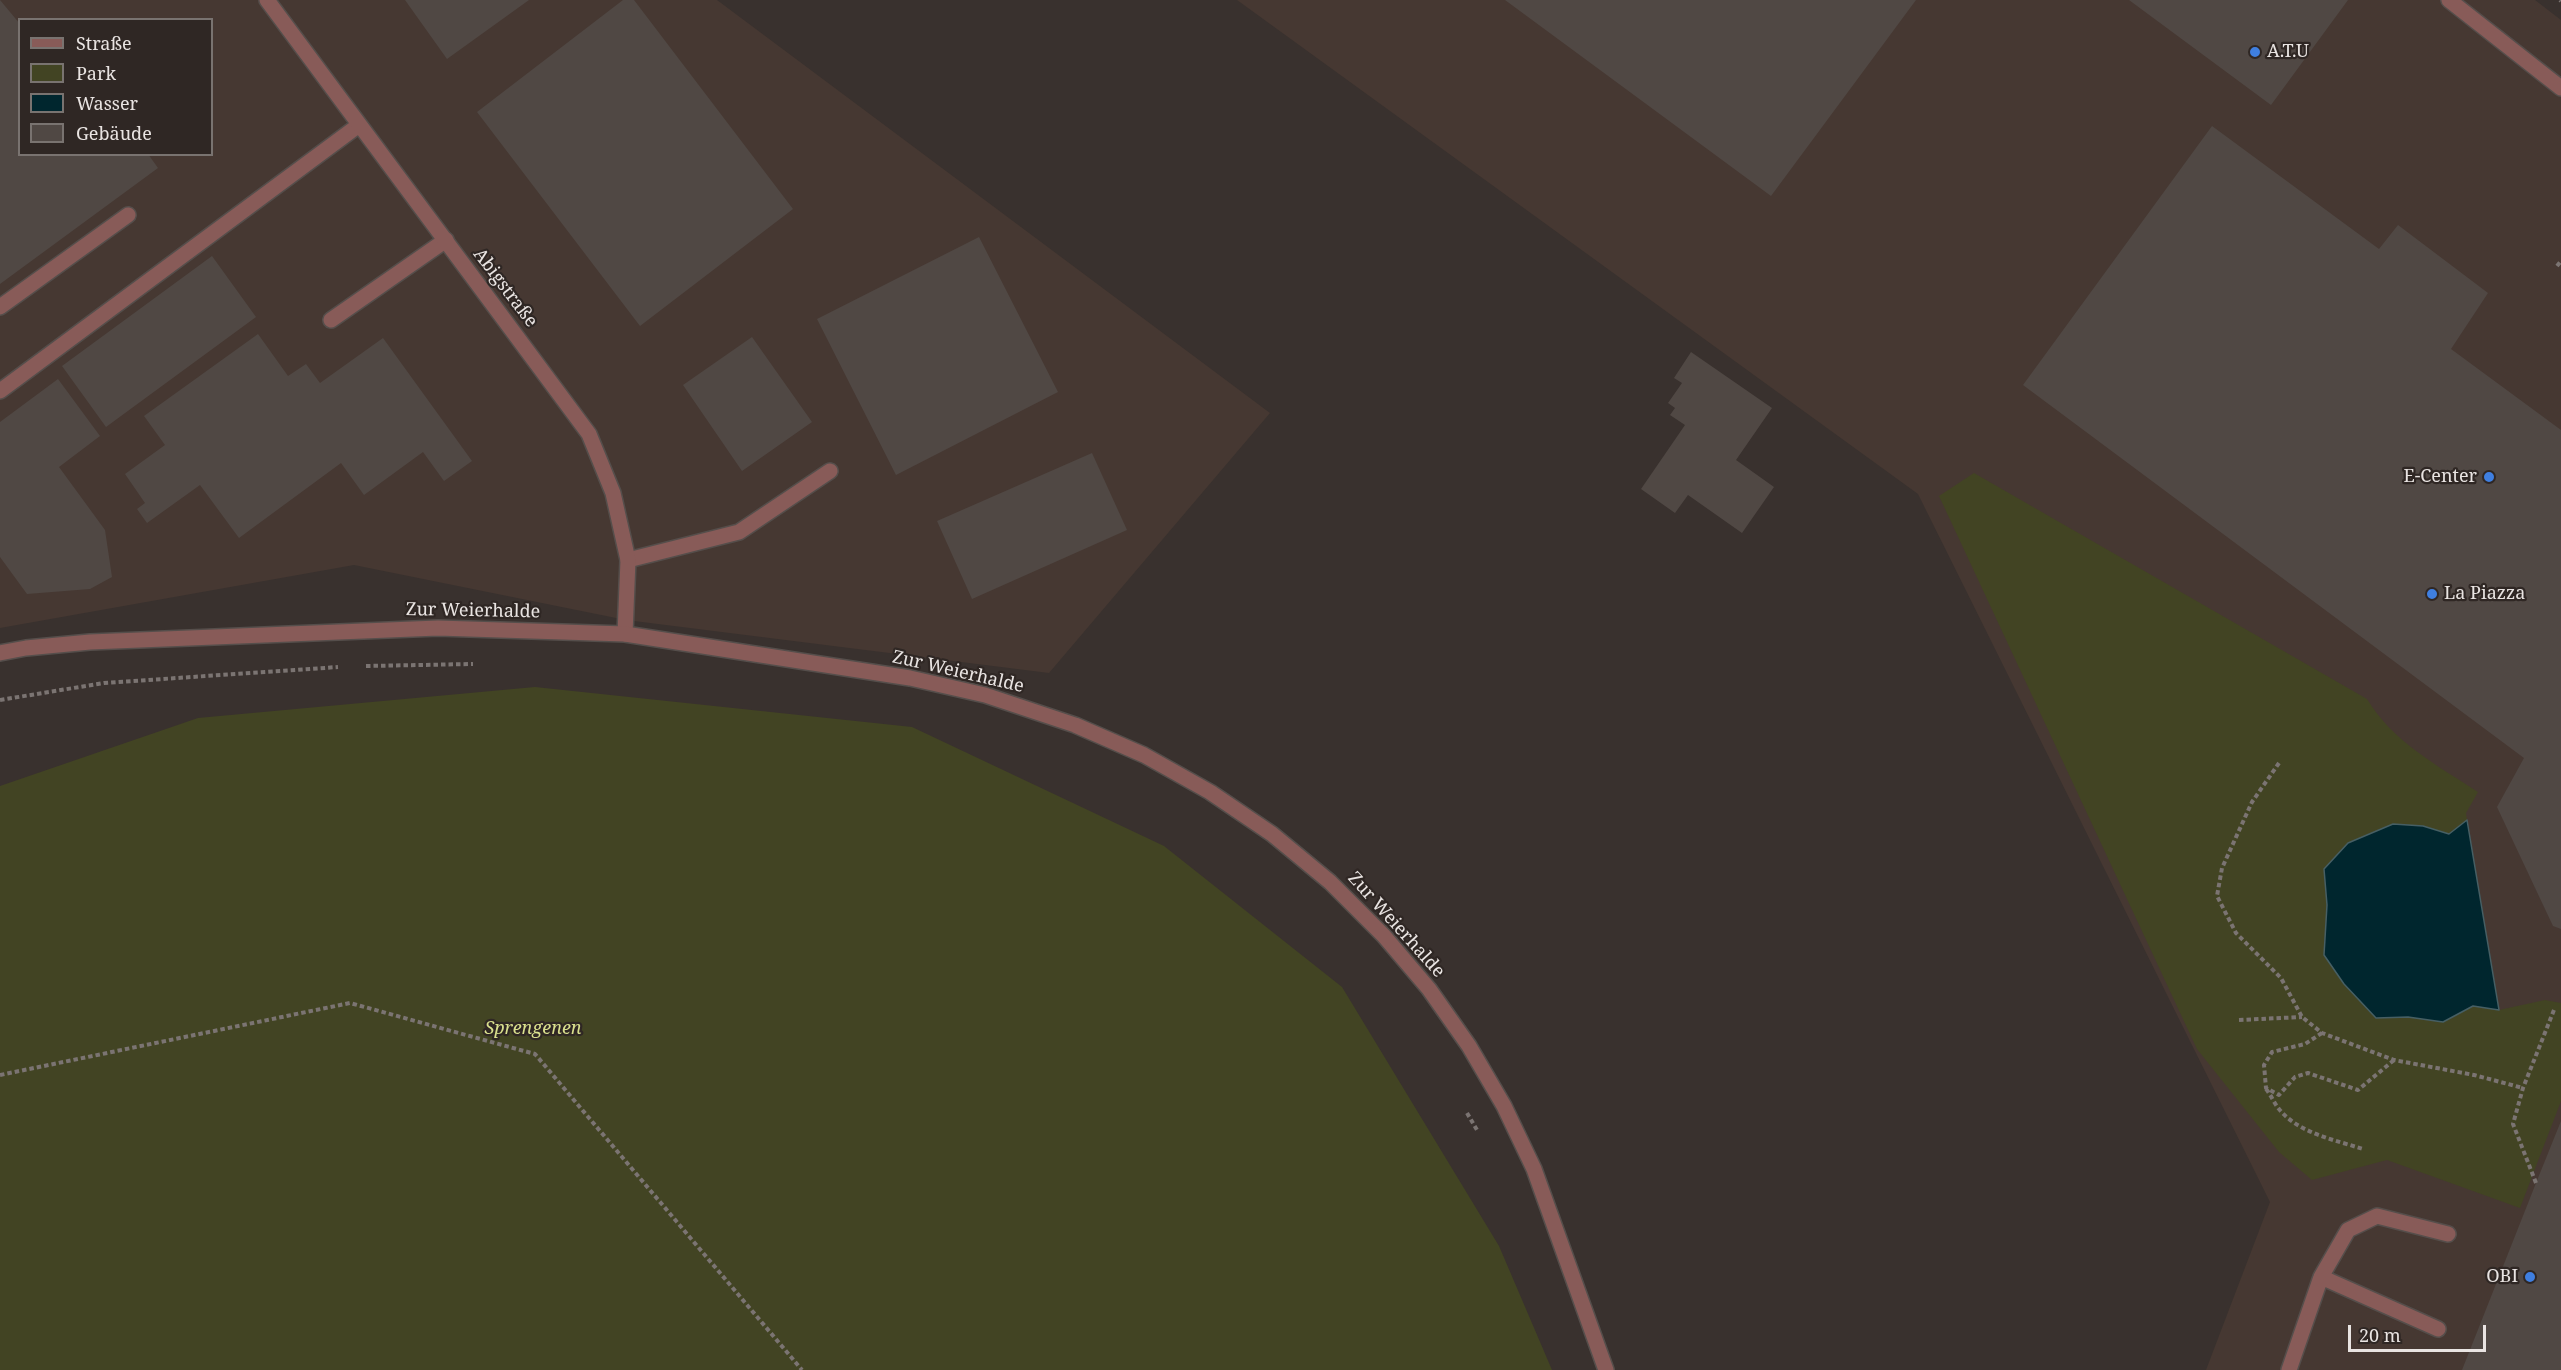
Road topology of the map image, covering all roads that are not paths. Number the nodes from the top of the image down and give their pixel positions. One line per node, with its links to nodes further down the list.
1 (267, 0): 4 (street, Abigstraße)
2 (2449, 0): 3 (street)
3 (2561, 88)
4 (359, 124): 6 (street, Abigstraße); 9 (street)
5 (128, 215): 7 (street)
6 (446, 240): 8 (street); 11 (street, Abigstraße)
7 (0, 307)
8 (332, 320)
9 (0, 391)
10 (830, 471): 11 (street)
11 (628, 560): 12 (street, Abigstraße)
12 (625, 634): 13 (street, Zur Weierhalde); 17 (street, Zur Weierhalde)
13 (0, 652)
14 (2448, 1234): 15 (street)
15 (2321, 1277): 16 (street); 18 (street)
16 (2438, 1329)
17 (1606, 1370)
18 (2289, 1370)

